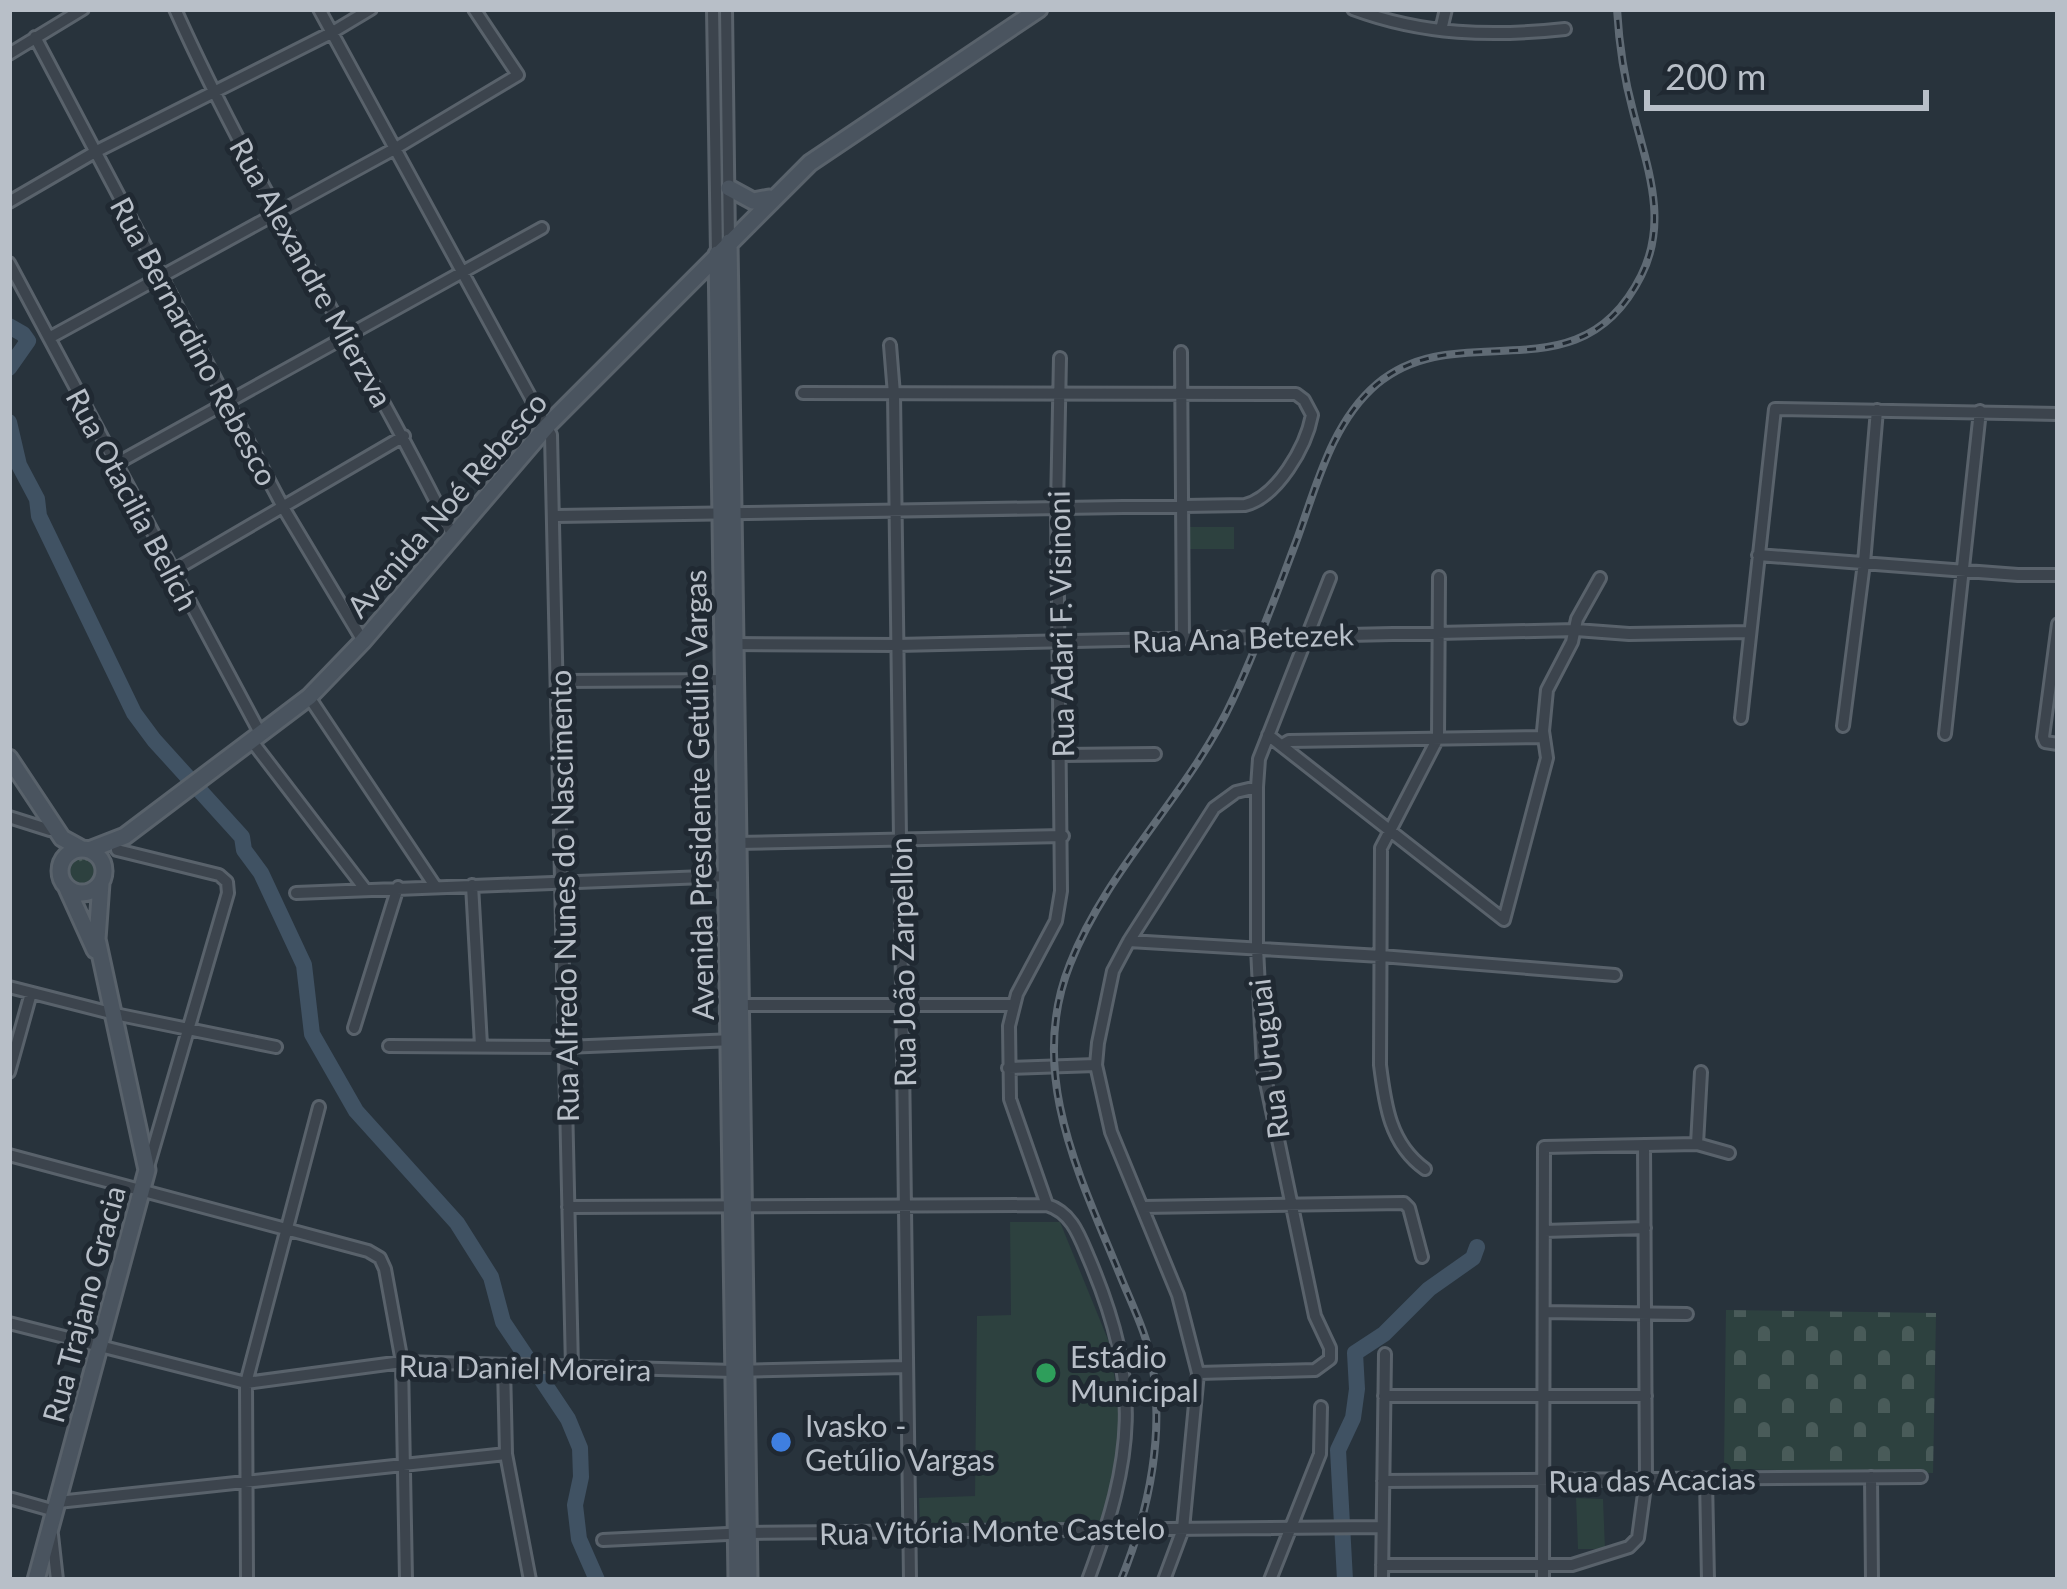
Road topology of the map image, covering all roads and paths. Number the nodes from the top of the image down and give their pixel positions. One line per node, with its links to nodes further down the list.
1 (83, 9): 14 (street)
2 (175, 9): 17 (street, Rua Alexandre Mierzva)
3 (319, 9): 13 (street)
4 (370, 9): 13 (street)
5 (474, 9): 18 (street)
6 (713, 9): 15 (street, Avenida Presidente Getúlio Vargas)
7 (726, 9): 15 (street, Avenida Presidente Getúlio Vargas)
8 (1039, 9): 21 (main road, Avenida Noé Rebesco)
9 (1353, 9): 12 (street)
10 (1446, 9): 12 (street)
11 (1565, 29): 12 (street)
12 (1441, 30)
13 (331, 33): 17 (street); 18 (street)
14 (35, 37): 16 (street); 19 (street, Rua Bernardino Rebesco)
15 (720, 48): 20 (street, Avenida Presidente Getúlio Vargas); 25 (street, Avenida Presidente Getúlio Vargas)
16 (9, 54)
17 (212, 92): 19 (street); 23 (street, Rua Alexandre Mierzva)
18 (396, 148): 23 (street); 27 (street)
19 (95, 152): 22 (street); 28 (street, Rua Bernardino Rebesco)
20 (729, 188): 21 (main road); 25 (street, Avenida Presidente Getúlio Vargas)
21 (772, 197): 25 (main road, Avenida Noé Rebesco)
22 (9, 202)
23 (278, 212): 28 (street); 29 (street, Rua Alexandre Mierzva)
24 (542, 228): 27 (street)
25 (723, 248): 42 (main road, Avenida Noé Rebesco); 49 (main road, Avenida Presidente Getúlio Vargas)
26 (9, 263): 30 (street, Rua Otacilia Belich)
27 (462, 272): 29 (street); 42 (street)
28 (162, 277): 30 (street); 38 (street, Rua Bernardino Rebesco)
29 (348, 335): 38 (street); 43 (street, Rua Alexandre Mierzva)
30 (49, 338): 44 (street, Rua Otacilia Belich)
31 (890, 345): 37 (street, Rua João Zarpellon)
32 (1181, 352): 34 (street)
33 (1060, 358): 36 (street, Rua Adari F. Visinoni)
34 (1181, 392): 36 (street); 45 (street); 45 (street)
35 (803, 393): 37 (street)
36 (1058, 393): 37 (street); 46 (street, Rua Adari F. Visinoni)
37 (894, 394): 48 (street, Rua João Zarpellon)
38 (228, 404): 44 (street); 47 (street, Rua Bernardino Rebesco)
39 (1877, 410): 40 (street); 52 (street); 53 (street)
40 (1980, 411): 41 (street); 54 (street)
41 (2058, 413)
42 (548, 425): 50 (street, Rua Alfredo Nunes do Nascimento); 51 (main road, Avenida Noé Rebesco)
43 (404, 436): 47 (street); 51 (street, Rua Alexandre Mierzva)
44 (114, 465): 55 (street, Rua Otacilia Belich)
45 (1183, 506): 46 (street); 65 (street)
46 (1057, 507): 48 (street); 67 (street, Rua Adari F. Visinoni)
47 (284, 509): 55 (street); 66 (street, Rua Bernardino Rebesco)
48 (895, 512): 49 (street); 69 (street, Rua João Zarpellon)
49 (726, 514): 50 (street); 68 (main road, Avenida Presidente Getúlio Vargas)
50 (556, 516): 71 (street, Rua Alfredo Nunes do Nascimento)
51 (452, 534): 66 (main road, Avenida Noé Rebesco)
52 (1757, 555): 53 (street); 63 (street)
53 (1864, 563): 54 (street); 74 (street)
54 (1965, 571): 56 (street); 76 (street)
55 (171, 572): 77 (street, Rua Otacilia Belich)
56 (2058, 575)
57 (1439, 577): 62 (street)
58 (1330, 578): 64 (street, Rua Uruguai)
59 (1600, 578): 61 (street)
60 (2058, 624): 80 (street)
61 (1576, 630): 62 (street, Rua Ana Betezek); 63 (street, Rua Ana Betezek); 78 (street)
62 (1438, 632): 64 (street, Rua Ana Betezek); 79 (street)
63 (1750, 632): 73 (street)
64 (1308, 634): 65 (street, Rua Ana Betezek); 75 (street, Rua Uruguai)
65 (1183, 640): 67 (street, Rua Ana Betezek)
66 (363, 641): 72 (main road, Avenida Noé Rebesco)
67 (1059, 642): 69 (street, Rua Ana Betezek); 83 (street, Rua Adari F. Visinoni)
68 (729, 644): 69 (street, Rua Ana Betezek); 70 (main road, Avenida Presidente Getúlio Vargas)
69 (897, 645): 91 (street, Rua João Zarpellon)
70 (729, 680): 71 (street); 93 (main road, Avenida Presidente Getúlio Vargas)
71 (559, 681): 98 (street, Rua Alfredo Nunes do Nascimento)
72 (309, 697): 77 (main road, Avenida Noé Rebesco); 101 (street)
73 (1741, 718)
74 (1843, 726)
75 (1268, 734): 81 (street); 85 (street, Rua Uruguai)
76 (1945, 734)
77 (256, 737): 92 (main road, Avenida Noé Rebesco); 103 (street, Rua Otacilia Belich)
78 (1544, 737): 79 (street); 89 (street)
79 (1438, 738): 81 (street); 89 (street)
80 (2058, 744)
81 (1282, 745): 89 (street)
82 (1155, 754): 83 (street)
83 (1062, 755): 90 (street, Rua Adari F. Visinoni)
84 (9, 758): 86 (main road)
85 (1257, 787): 105 (street); 106 (street, Rua Uruguai)
86 (40, 804): 88 (main road); 94 (main road)
87 (9, 817): 88 (street)
88 (50, 830): 95 (main road)
89 (1392, 830): 107 (street)
90 (1063, 836): 91 (street); 114 (street, Rua Adari F. Visinoni)
91 (900, 839): 93 (street); 112 (street, Rua João Zarpellon)
92 (121, 843): 94 (main road); 97 (main road); 117 (street)
93 (731, 843): 96 (main road, Avenida Presidente Getúlio Vargas)
94 (85, 850): 95 (main road); 97 (main road)
95 (61, 866): 100 (main road)
96 (731, 876): 98 (street); 113 (main road, Avenida Presidente Getúlio Vargas); 118 (main road, Avenida Presidente Getúlio Vargas)
97 (102, 880): 100 (main road); 108 (main road, Rua Trajano Gracia)
98 (562, 882): 99 (street); 122 (street, Rua Alfredo Nunes do Nascimento)
99 (472, 885): 101 (street); 119 (street)
100 (66, 886): 108 (main road, Rua Trajano Gracia)
101 (435, 886): 102 (street)
102 (398, 887): 103 (street); 116 (street)
103 (365, 889): 104 (street)
104 (296, 893)
105 (1129, 941): 106 (street); 123 (street)
106 (1257, 948): 107 (street); 136 (street, Rua Uruguai)
107 (1381, 956): 109 (street); 132 (street)
108 (103, 969): 115 (main road, Rua Trajano Gracia)
109 (1615, 975)
110 (9, 987): 111 (street)
111 (31, 993): 115 (street); 125 (street)
112 (903, 1004): 113 (street); 114 (street); 137 (street, Rua João Zarpellon)
113 (740, 1005): 118 (main road, Avenida Presidente Getúlio Vargas)
114 (1012, 1005): 124 (street)
115 (115, 1014): 117 (street); 133 (main road, Rua Trajano Gracia)
116 (354, 1028)
117 (191, 1029): 121 (street); 133 (street)
118 (734, 1040): 122 (street); 140 (main road, Avenida Presidente Getúlio Vargas)
119 (482, 1045): 120 (street); 122 (street)
120 (389, 1046)
121 (276, 1047)
122 (565, 1047): 138 (street, Rua Alfredo Nunes do Nascimento)
123 (1096, 1065): 124 (street); 139 (street)
124 (1008, 1068): 135 (street)
125 (9, 1072)
126 (1701, 1072): 128 (street)
127 (319, 1108): 142 (street)
128 (1696, 1144): 129 (street); 130 (street)
129 (1644, 1145): 141 (street); 143 (street)
130 (1729, 1153)
131 (9, 1155): 134 (street)
132 (1425, 1169)
133 (147, 1170): 134 (main road, Rua Trajano Gracia)
134 (142, 1190): 142 (street); 149 (main road, Rua Trajano Gracia)
135 (1047, 1204): 137 (street); 174 (street)
136 (1291, 1204): 139 (street); 144 (street); 156 (street, Rua Uruguai)
137 (905, 1205): 140 (street); 153 (street, Rua João Zarpellon)
138 (568, 1207): 140 (street); 154 (street, Rua Alfredo Nunes do Nascimento)
139 (1142, 1207): 156 (street)
140 (737, 1208): 155 (main road, Avenida Presidente Getúlio Vargas)
141 (1646, 1228): 143 (street); 146 (street)
142 (286, 1230): 151 (street); 157 (street)
143 (1544, 1231): 145 (street)
144 (1422, 1257)
145 (1544, 1312): 146 (street); 160 (street)
146 (1646, 1313): 147 (street); 159 (street)
147 (1687, 1314)
148 (9, 1323): 149 (street, Rua Daniel Moreira)
149 (100, 1347): 157 (street, Rua Daniel Moreira); 172 (main road, Rua Trajano Gracia)
150 (1384, 1354): 158 (street)
151 (402, 1362): 152 (street, Rua Daniel Moreira); 157 (street, Rua Daniel Moreira); 163 (street)
152 (504, 1366): 154 (street, Rua Daniel Moreira); 162 (street)
153 (906, 1367): 155 (street, Rua Daniel Moreira); 177 (street, Rua João Zarpellon)
154 (572, 1368): 155 (street, Rua Daniel Moreira)
155 (740, 1371): 178 (main road, Avenida Presidente Getúlio Vargas)
156 (1198, 1373): 176 (street)
157 (246, 1384): 170 (street)
158 (1384, 1396): 160 (street); 169 (street)
159 (1646, 1396): 160 (street); 166 (street)
160 (1543, 1397): 168 (street)
161 (1321, 1407): 173 (street)
162 (506, 1454): 163 (street); 186 (street)
163 (405, 1464): 170 (street); 185 (street)
164 (1871, 1477): 165 (street, Rua das Acacias); 167 (street, Rua das Acacias); 196 (street)
165 (1921, 1477)
166 (1646, 1479): 167 (street, Rua das Acacias); 168 (street, Rua das Acacias); 181 (street)
167 (1706, 1479): 195 (street)
168 (1541, 1480): 169 (street, Rua das Acacias); 181 (street)
169 (1383, 1481): 175 (street)
170 (247, 1484): 172 (street); 184 (street)
171 (9, 1498): 172 (street)
172 (55, 1513): 182 (main road, Rua Trajano Gracia); 183 (street)
173 (1290, 1526): 175 (street, Rua Vitória Monte Castelo); 176 (street, Rua Vitória Monte Castelo); 192 (street)
174 (1108, 1527): 176 (street, Rua Vitória Monte Castelo); 177 (street, Rua Vitória Monte Castelo); 190 (street)
175 (1382, 1527): 180 (street)
176 (1183, 1528): 191 (street)
177 (909, 1531): 178 (street, Rua Vitória Monte Castelo); 189 (street, Rua João Zarpellon)
178 (742, 1533): 179 (street, Rua Vitória Monte Castelo); 187 (main road, Avenida Presidente Getúlio Vargas); 188 (main road, Avenida Presidente Getúlio Vargas)
179 (603, 1540)
180 (1382, 1565): 181 (street); 193 (street)
181 (1544, 1565): 194 (street)
182 (36, 1580)
183 (56, 1580)
184 (247, 1580)
185 (406, 1580)
186 (530, 1580)
187 (737, 1580)
188 (749, 1580)
189 (910, 1580)
190 (1088, 1580)
191 (1164, 1580)
192 (1270, 1580)
193 (1382, 1580)
194 (1544, 1580)
195 (1708, 1580)
196 (1872, 1580)

